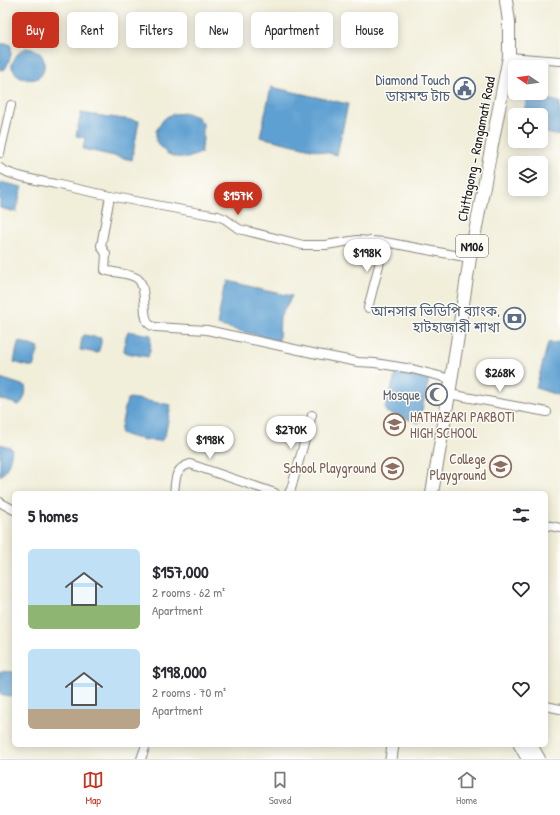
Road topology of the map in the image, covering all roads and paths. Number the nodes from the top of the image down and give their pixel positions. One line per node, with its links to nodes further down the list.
1 (506, 0): 2 (highway, Chittagong - Rangamati Road / N106)
2 (510, 57): 3 (street); 9 (highway, Chittagong - Rangamati Road / N106)
3 (560, 61)
4 (11, 105): 5 (street)
5 (0, 153)
6 (0, 168): 7 (street)
7 (110, 196): 8 (street); 11 (street)
8 (385, 242): 9 (street); 10 (street)
9 (470, 258): 11 (highway, Chittagong - Rangamati Road / N106)
10 (368, 308)
11 (451, 379): 12 (highway, Chittagong - Rangamati Road / N106)
12 (449, 394): 13 (street); 18 (highway, Chittagong - Rangamati Road / N106)
13 (547, 412)
14 (312, 415): 17 (street)
15 (174, 491): 16 (street)
16 (269, 491)
17 (290, 491)
18 (432, 491)
19 (0, 502): 20 (street)
20 (12, 509)
21 (548, 525): 22 (street)
22 (560, 528)
23 (548, 706): 24 (street)
24 (560, 709)
25 (145, 747): 29 (street)
26 (393, 747): 30 (main road)
27 (521, 747): 31 (highway)
28 (532, 747): 32 (highway)
29 (141, 759)
30 (390, 759)
31 (528, 759)
32 (539, 759)

